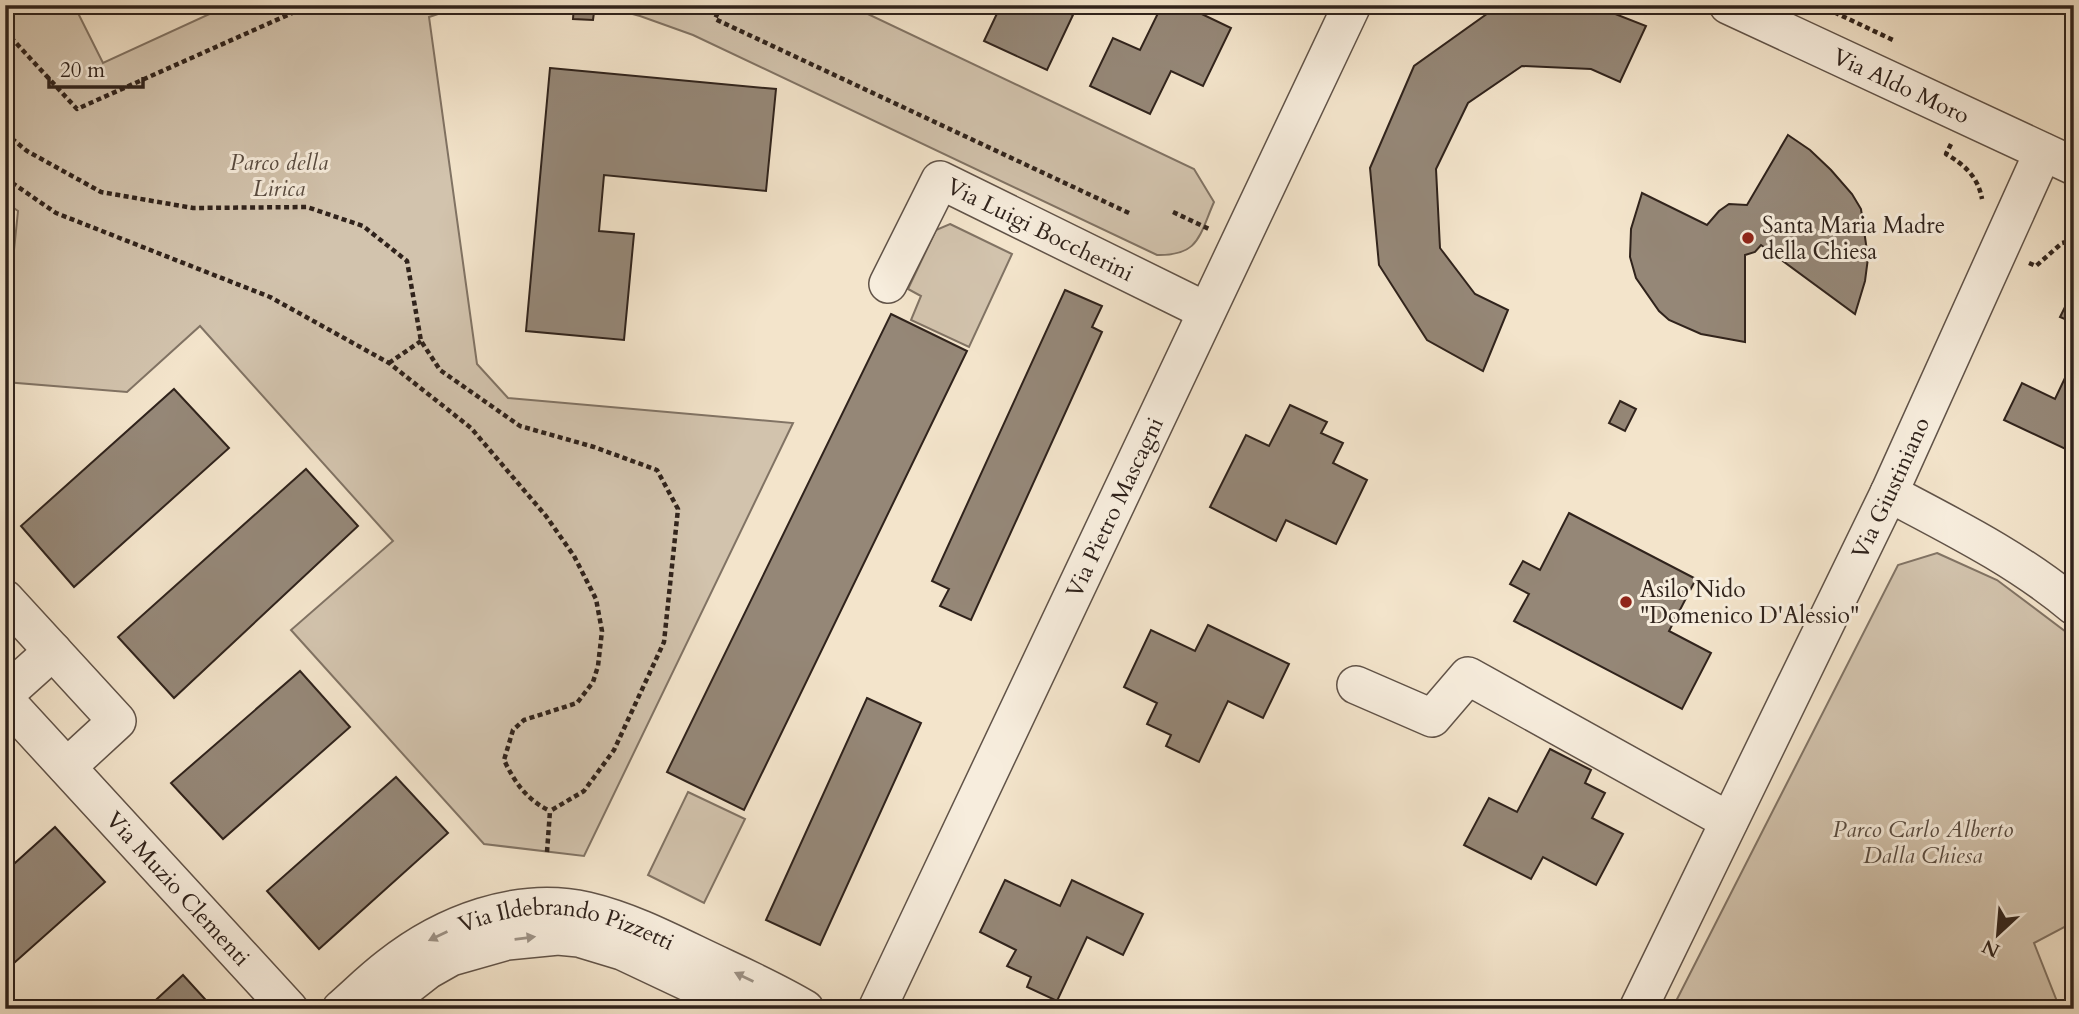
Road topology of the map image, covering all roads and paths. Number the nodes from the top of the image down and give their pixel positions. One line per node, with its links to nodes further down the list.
1 (310, 5): 5 (path)
2 (721, 5): 10 (path)
3 (1352, 5): 13 (street, Via Pietro Mascagni)
4 (1727, 5): 7 (street, Via Aldo Moro)
5 (5, 32)
6 (5, 133): 14 (path)
7 (2058, 159): 16 (street, Via Giustiniano)
8 (5, 178): 15 (path)
9 (1173, 212): 11 (path)
10 (1131, 214)
11 (1209, 229)
12 (888, 284): 13 (street, Via Luigi Boccherini)
13 (1206, 311): 32 (street, Via Pietro Mascagni)
14 (421, 341): 15 (path); 24 (path)
15 (389, 363): 24 (path)
16 (1889, 493): 18 (street); 25 (street, Via Giustiniano)
17 (5, 599): 19 (street)
18 (2074, 606)
19 (53, 651): 21 (street); 23 (street)
20 (1356, 685): 25 (street)
21 (5, 694)
22 (5, 700): 23 (street, Via Muzio Clementi)
23 (67, 766): 27 (street, Via Muzio Clementi)
24 (550, 811): 26 (path)
25 (1730, 821): 33 (street, Via Giustiniano)
26 (547, 852)
27 (289, 1009)
28 (341, 1009): 31 (street, Via Ildebrando Pizzetti, one-way to 28)
29 (378, 1009): 30 (street, Via Ildebrando Pizzetti, one-way to 30)
30 (745, 1009)
31 (805, 1009)
32 (877, 1009)
33 (1639, 1009)

